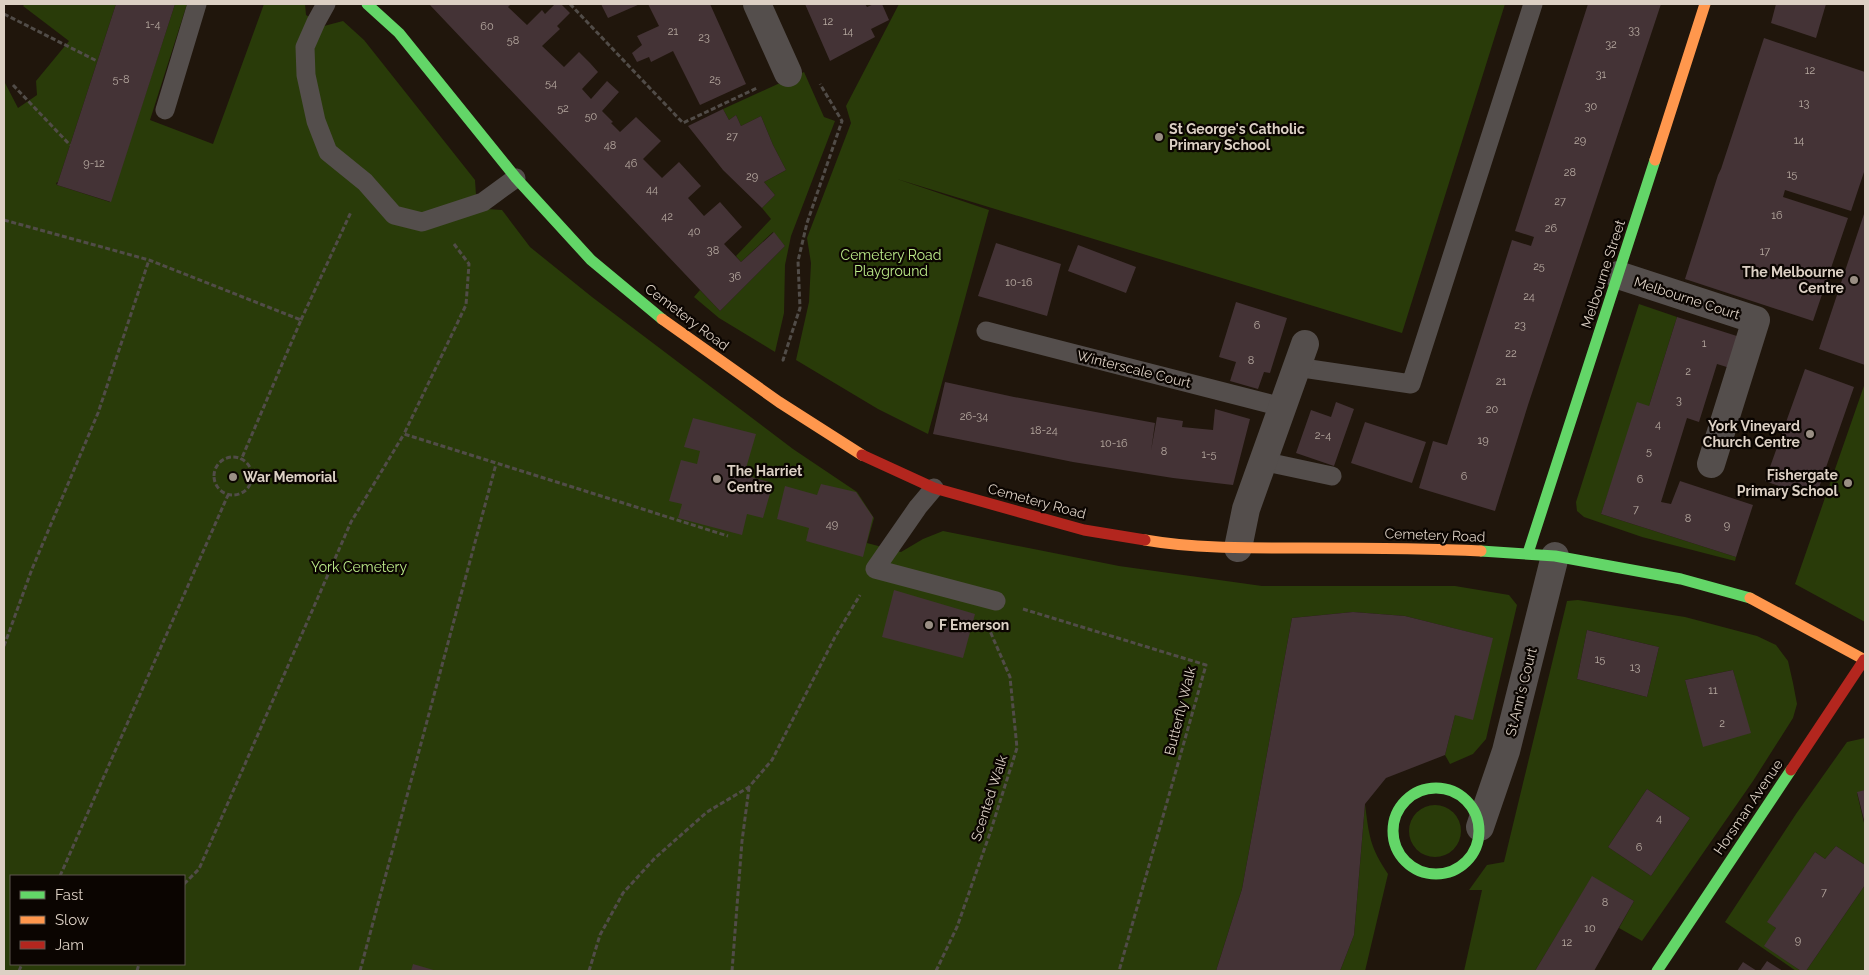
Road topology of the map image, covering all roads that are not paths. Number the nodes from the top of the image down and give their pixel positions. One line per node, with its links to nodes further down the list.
1 (197, 4): 8 (lane)
2 (326, 4): 9 (lane)
3 (367, 4): 9 (main road, Cemetery Road)
4 (757, 4): 7 (street)
5 (1533, 4): 12 (lane)
6 (1706, 4): 10 (main road, Melbourne Street)
7 (788, 73)
8 (164, 110)
9 (516, 178): 17 (main road, Cemetery Road)
10 (1618, 275): 15 (street, Melbourne Court); 19 (main road, Melbourne Street)
11 (986, 331): 13 (lane, Winterscale Court)
12 (1301, 355): 13 (street)
13 (1282, 407): 14 (street)
14 (1262, 461): 16 (lane); 18 (street)
15 (1711, 464)
16 (1332, 476)
17 (934, 488): 18 (main road, Cemetery Road); 21 (lane)
18 (1238, 548): 19 (main road, Cemetery Road)
19 (1528, 552): 20 (main road, Cemetery Road)
20 (1555, 556): 22 (main road, Cemetery Road); 23 (street, St Ann's Court)
21 (990, 599)
22 (1865, 660): 24 (main road, Horsman Avenue)
23 (1480, 827): 23 (main road, St Ann's Court)
24 (1656, 971)

